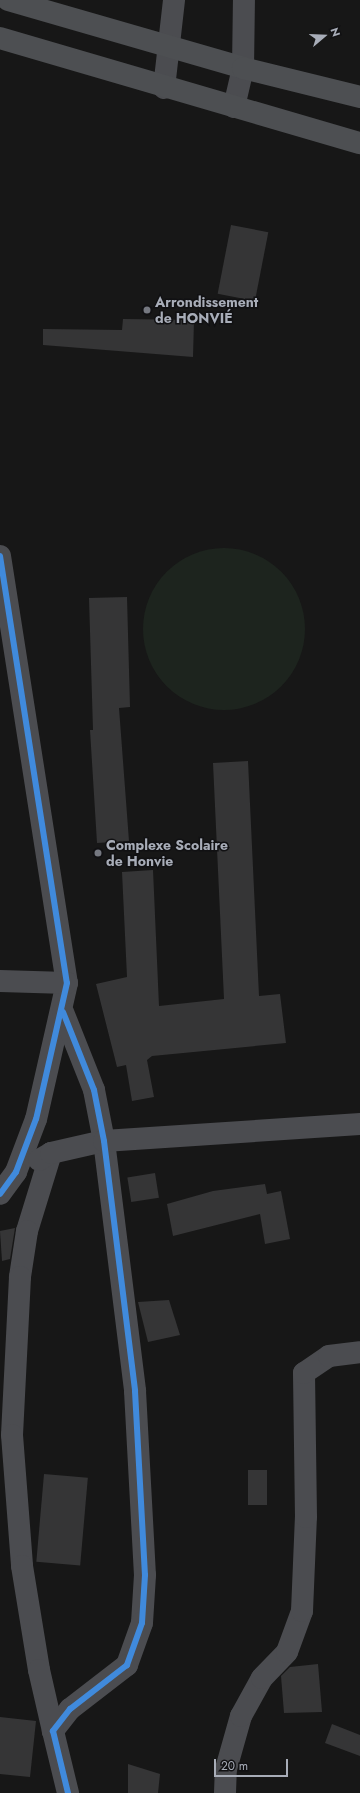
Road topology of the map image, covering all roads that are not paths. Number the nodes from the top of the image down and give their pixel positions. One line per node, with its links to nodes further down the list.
1 (8, 0): 5 (main road)
2 (174, 0): 5 (street)
3 (244, 0): 6 (street)
4 (0, 38): 7 (main road)
5 (170, 47): 6 (main road); 7 (street)
6 (243, 68): 8 (main road); 9 (street)
7 (164, 88): 9 (main road)
8 (360, 97)
9 (234, 107): 10 (main road)
10 (360, 143)
11 (0, 556): 13 (street)
12 (0, 981): 13 (street)
13 (67, 983): 14 (street)
14 (63, 1012): 16 (street); 18 (street)
15 (360, 1124): 16 (street)
16 (104, 1141): 17 (street); 22 (street)
17 (51, 1153): 18 (street); 21 (street)
18 (16, 1172): 19 (street)
19 (0, 1194)
20 (360, 1352): 24 (street)
21 (9, 1355): 22 (street)
22 (53, 1731): 23 (street)
23 (68, 1793)
24 (225, 1793)

